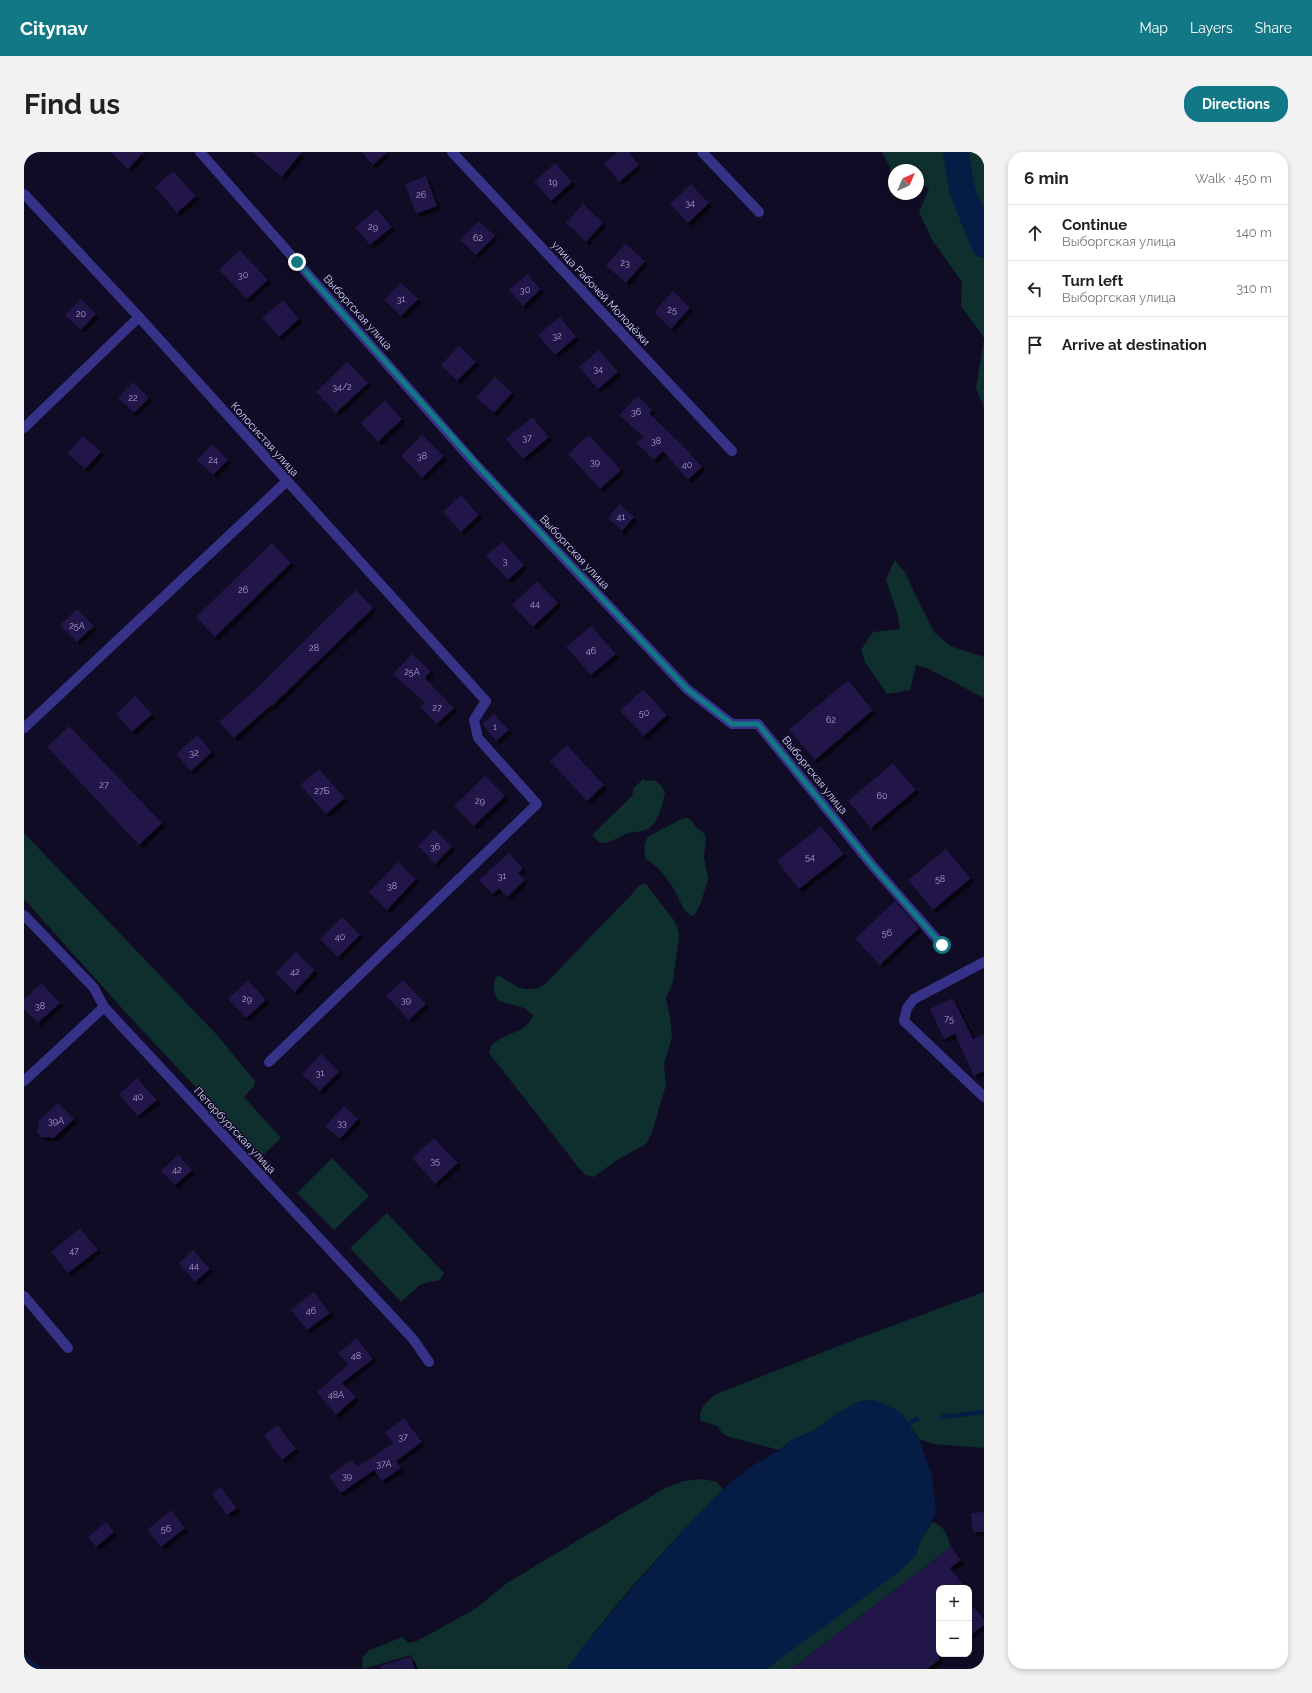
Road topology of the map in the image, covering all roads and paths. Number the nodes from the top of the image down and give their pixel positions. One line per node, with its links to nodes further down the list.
1 (200, 152): 12 (street, Выборгская улица)
2 (452, 152): 8 (street, улица Рабочей Молодёжи)
3 (702, 152): 5 (street)
4 (24, 194): 6 (street, Колосистая улица)
5 (759, 212)
6 (139, 318): 7 (street); 9 (street, Колосистая улица)
7 (24, 428)
8 (732, 451)
9 (287, 481): 10 (street); 15 (street, Колосистая улица)
10 (24, 728)
11 (24, 915): 14 (street, Петербургская улица)
12 (942, 945)
13 (984, 962): 17 (street)
14 (104, 1007): 16 (street); 20 (street, Петербургская улица)
15 (269, 1062)
16 (24, 1080)
17 (984, 1097)
18 (24, 1296): 19 (street)
19 (68, 1348)
20 (428, 1362)

